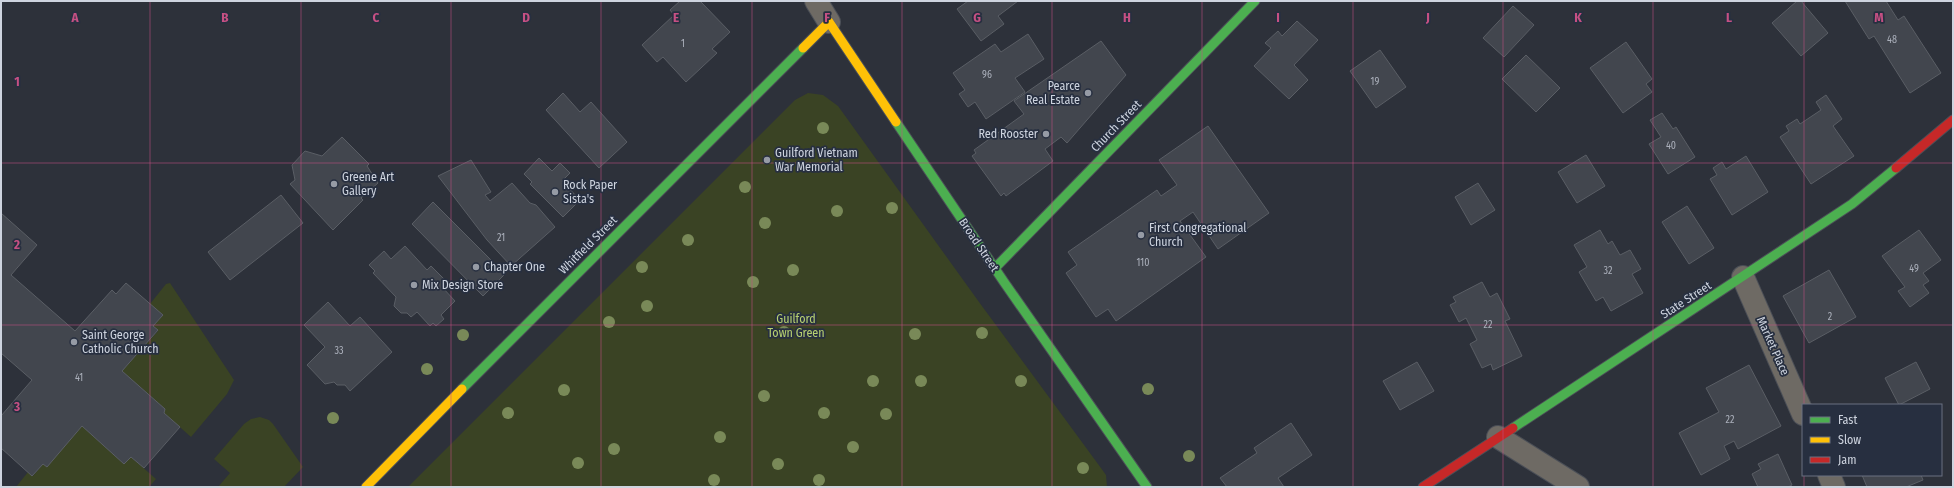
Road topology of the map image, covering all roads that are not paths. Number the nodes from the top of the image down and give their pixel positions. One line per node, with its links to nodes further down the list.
1 (816, 1): 3 (street, Broad Street)
2 (1255, 1): 5 (main road, Church Street)
3 (829, 22): 5 (main road, Broad Street); 10 (main road, Whitfield Street)
4 (1953, 120): 6 (main road, State Street)
5 (995, 268): 11 (main road, Broad Street)
6 (1742, 277): 7 (street, Market Place); 8 (main road, State Street)
7 (1802, 412)
8 (1498, 437): 12 (main road, State Street); 13 (street)
9 (1829, 476): 14 (street)
10 (366, 487)
11 (1147, 487)
12 (1424, 487)
13 (1578, 487)
14 (1834, 487)

